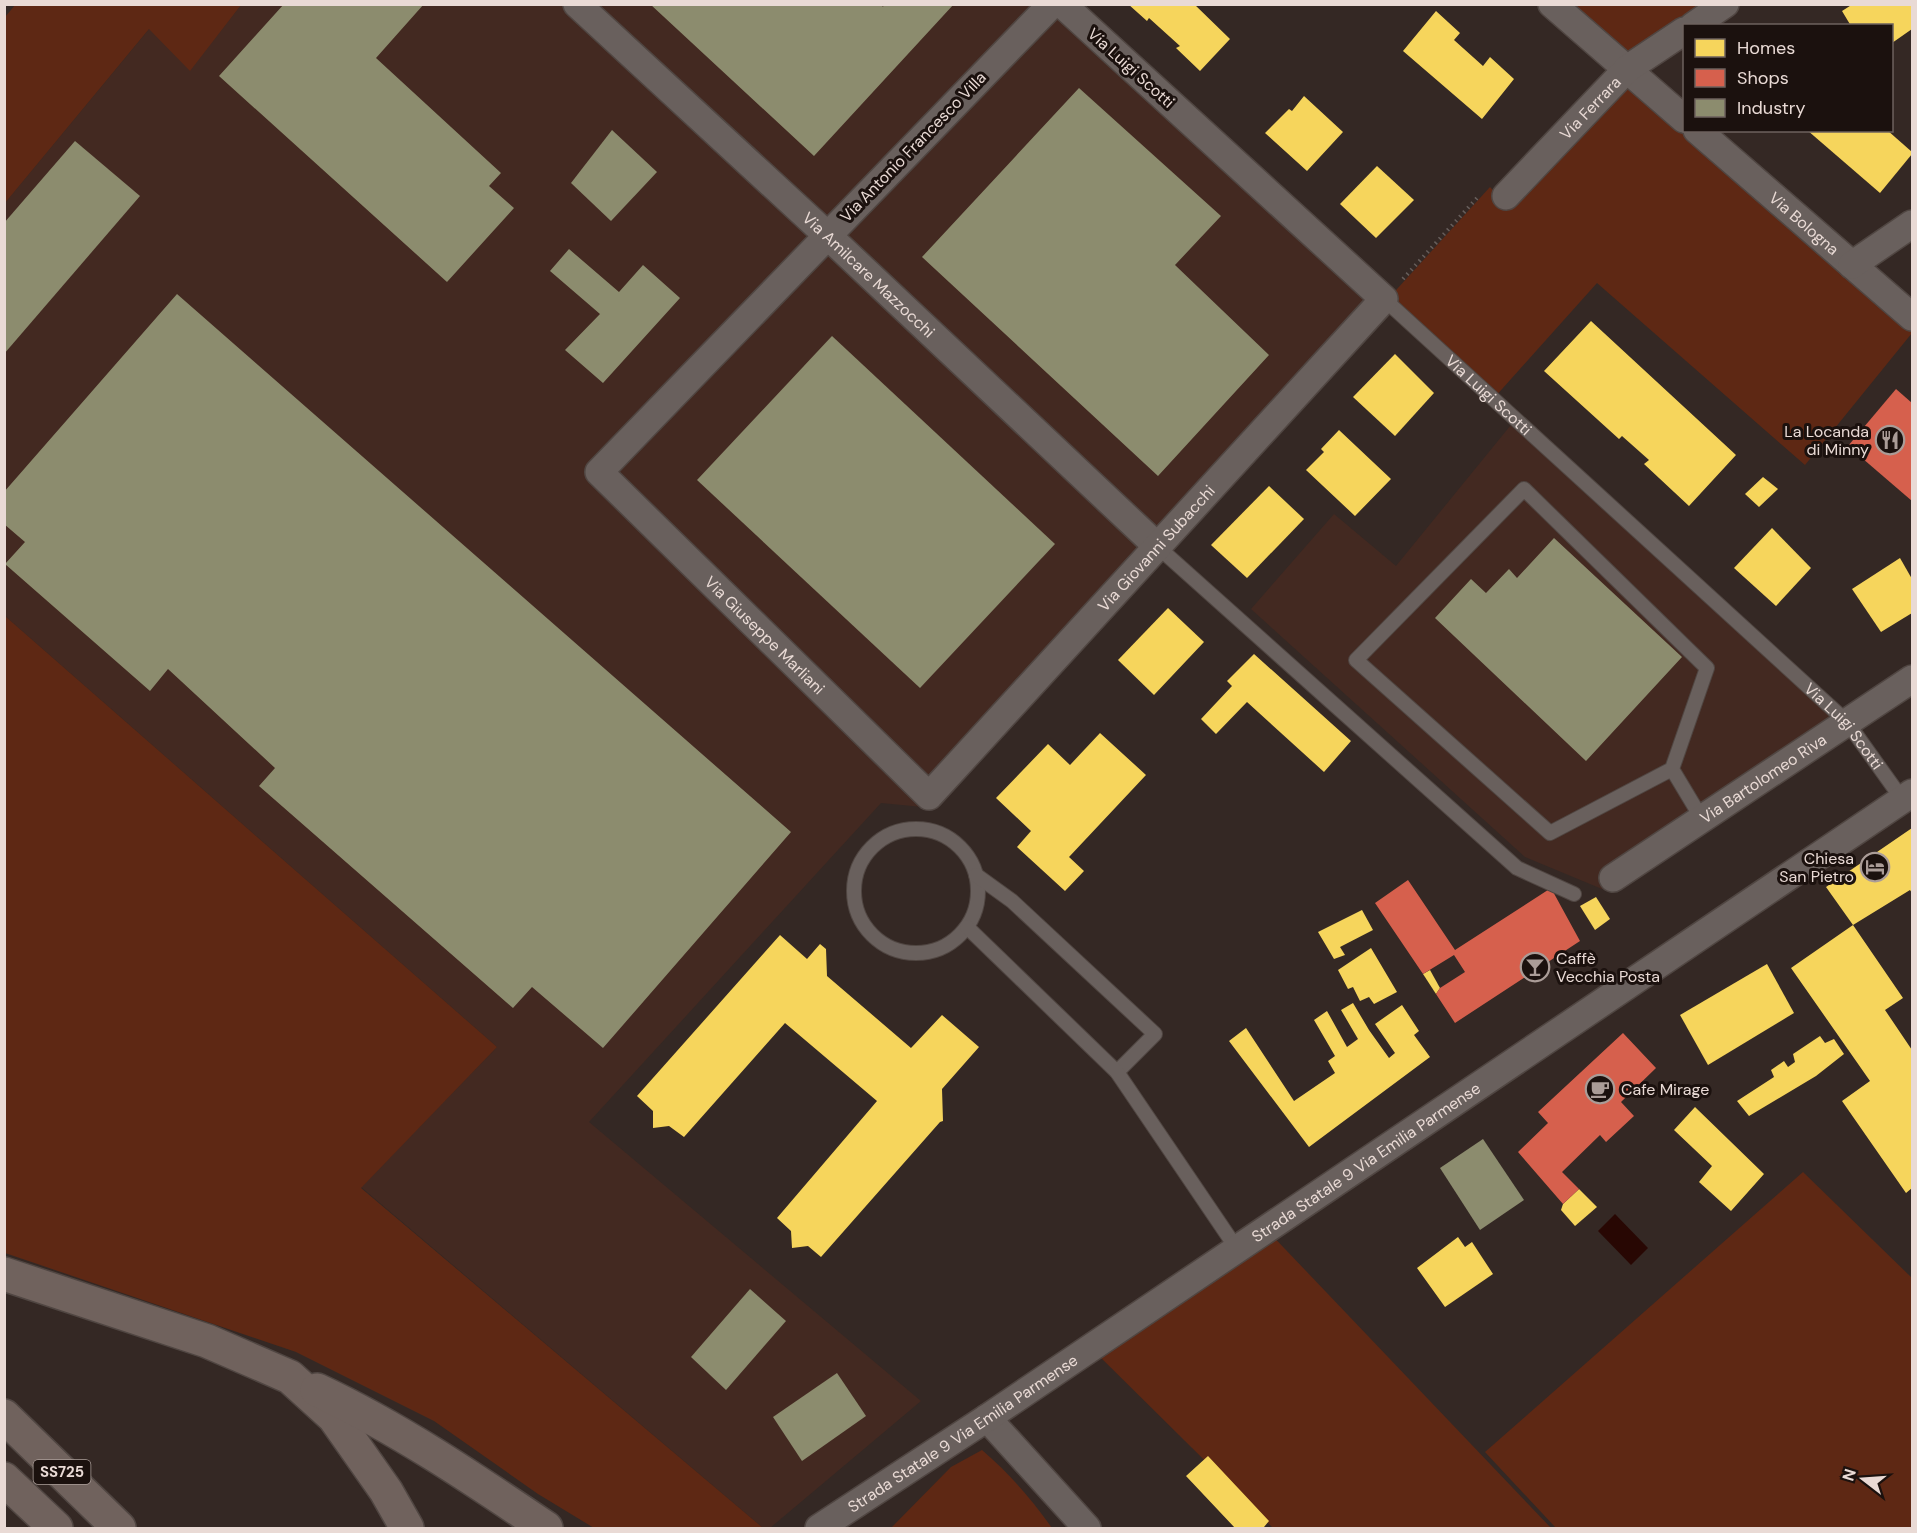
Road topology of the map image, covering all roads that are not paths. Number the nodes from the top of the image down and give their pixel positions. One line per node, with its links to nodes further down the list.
1 (577, 4): 13 (street, Via Amilcare Mazzocchi)
2 (1052, 4): 13 (street, Via Antonio Francesco Villa)
3 (1062, 4): 15 (street, Via Luigi Scotti)
4 (1552, 4): 8 (street)
5 (1725, 4): 6 (street)
6 (1696, 24)
7 (1683, 32): 8 (street, Via Ferrara)
8 (1627, 69): 9 (street); 11 (street, Via Ferrara)
9 (1683, 118)
10 (1699, 132): 14 (street, Via Bologna)
11 (1506, 196)
12 (1912, 224): 14 (street)
13 (826, 235): 17 (street, Via Antonio Francesco Villa); 18 (street, Via Amilcare Mazzocchi)
14 (1852, 265): 16 (street, Via Bologna)
15 (1384, 299): 18 (street, Via Giovanni Subacchi); 20 (lane, Via Luigi Scotti)
16 (1912, 317)
17 (599, 472): 22 (street, Via Giuseppe Marliani)
18 (1158, 548): 22 (street, Via Giovanni Subacchi); 27 (lane)
19 (1912, 679): 20 (street, Via Bartolomeo Riva)
20 (1847, 722): 23 (lane, Via Luigi Scotti); 24 (street, Via Bartolomeo Riva)
21 (1672, 769): 21 (lane); 24 (lane)
22 (929, 796)
23 (1907, 796): 30 (street, Strada Statale 9 Via Emilia Parmense)
24 (1702, 819): 26 (street, Via Bartolomeo Riva)
25 (976, 875): 28 (lane); 28 (lane); 29 (lane)
26 (1613, 878)
27 (1574, 894)
28 (967, 927): 29 (lane)
29 (1117, 1072): 30 (lane)
30 (1237, 1249): 34 (street, Strada Statale 9 Via Emilia Parmense)
31 (4, 1274): 32 (highway)
32 (290, 1377): 38 (highway); 39 (highway)
33 (4, 1416): 37 (highway, SS725)
34 (987, 1418): 40 (street, Strada Statale 9 Via Emilia Parmense); 41 (street)
35 (4, 1479): 36 (highway, SS725)
36 (56, 1528)
37 (119, 1528)
38 (407, 1528)
39 (546, 1528)
40 (819, 1528)
41 (1087, 1528)

